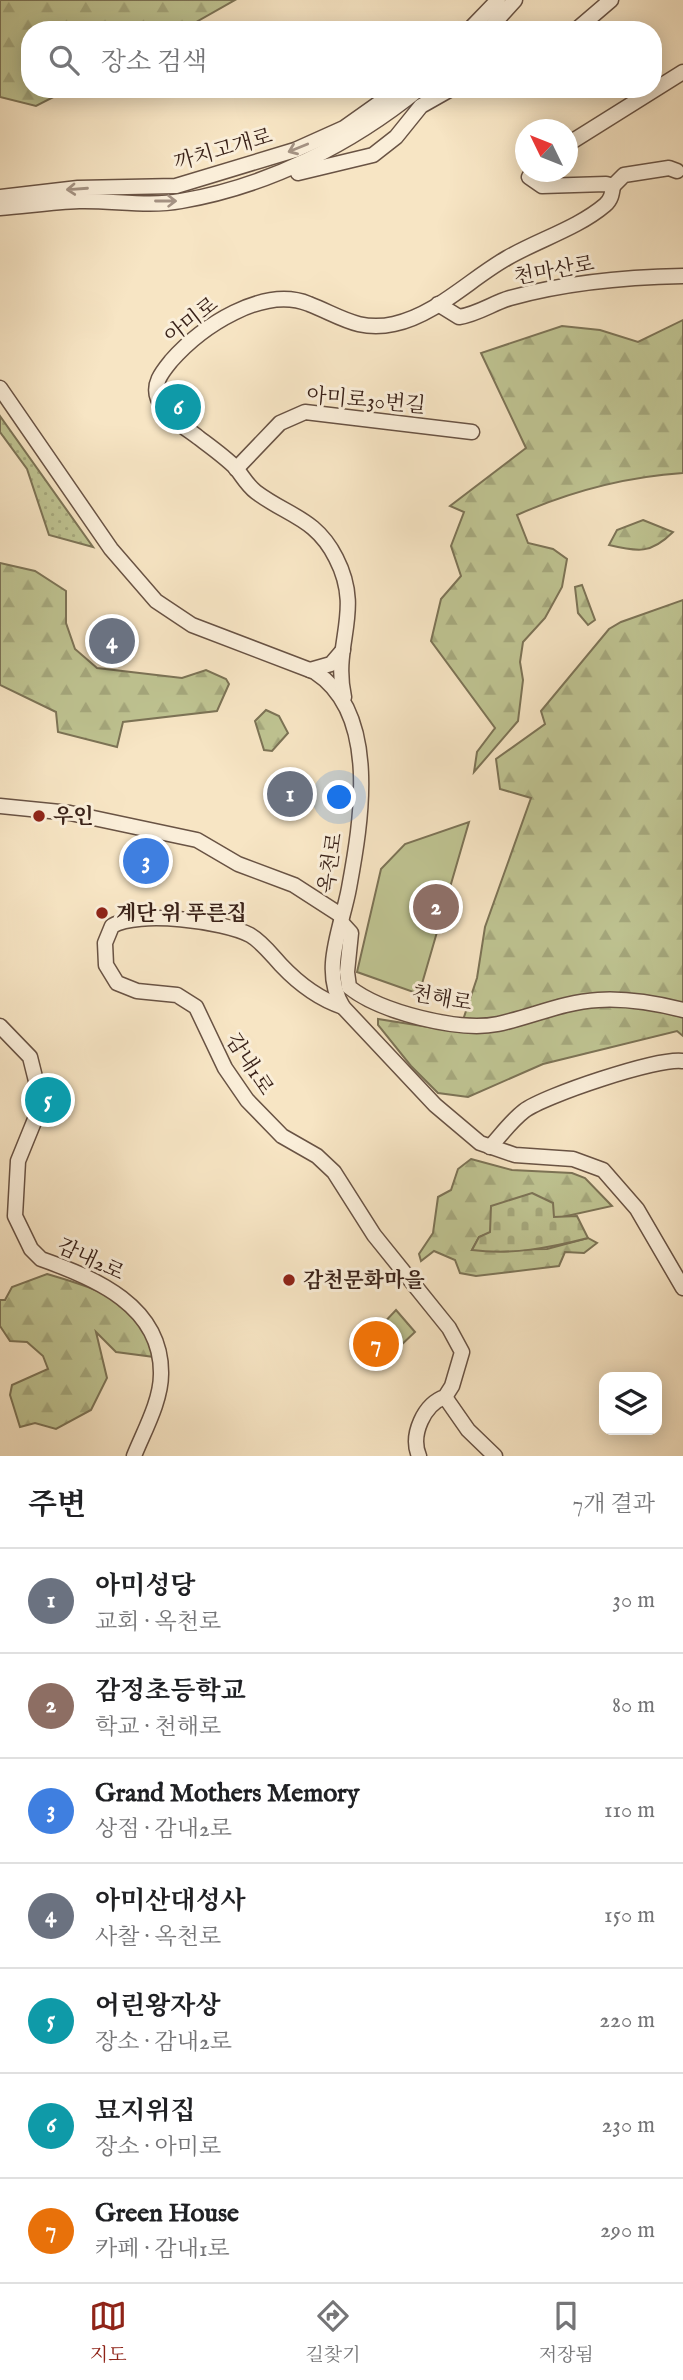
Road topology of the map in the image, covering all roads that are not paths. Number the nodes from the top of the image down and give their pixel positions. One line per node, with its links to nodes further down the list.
1 (498, 0): 4 (street)
2 (515, 0): 5 (street)
3 (611, 0): 6 (street)
4 (478, 21)
5 (496, 21)
6 (586, 21)
7 (683, 72): 8 (street)
8 (662, 85)
9 (386, 98): 18 (street, 까치고개로, one-way to 18)
10 (408, 98): 15 (street)
11 (435, 98): 15 (street)
12 (641, 98): 13 (street)
13 (578, 138)
14 (677, 170): 17 (street, 아미로)
15 (278, 173): 19 (street, one-way to 15)
16 (536, 182): 17 (street, 아미로)
17 (613, 186): 21 (street, 아미로)
18 (0, 197)
19 (0, 208)
20 (683, 276): 21 (street, 천마산로)
21 (438, 304): 24 (street, 아미로)
22 (0, 388): 26 (street)
23 (472, 432): 24 (street, 아미로30번길)
24 (236, 469): 25 (street, 아미로)
25 (343, 650): 26 (street); 27 (street, 아미로)
26 (310, 670): 27 (street)
27 (345, 699): 29 (street, 옥천로)
28 (0, 806): 29 (street)
29 (342, 919): 30 (street, 옥천로); 31 (street, 천해로)
30 (343, 1007): 34 (street, 옥천로); 36 (street, 감내1로)
31 (683, 1010)
32 (0, 1026): 37 (street, 감내2로)
33 (683, 1061): 34 (street)
34 (490, 1147): 35 (street, 옥천로)
35 (683, 1287)
36 (445, 1398): 38 (street, 감내1로); 39 (street)
37 (134, 1456)
38 (419, 1456)
39 (495, 1456)

